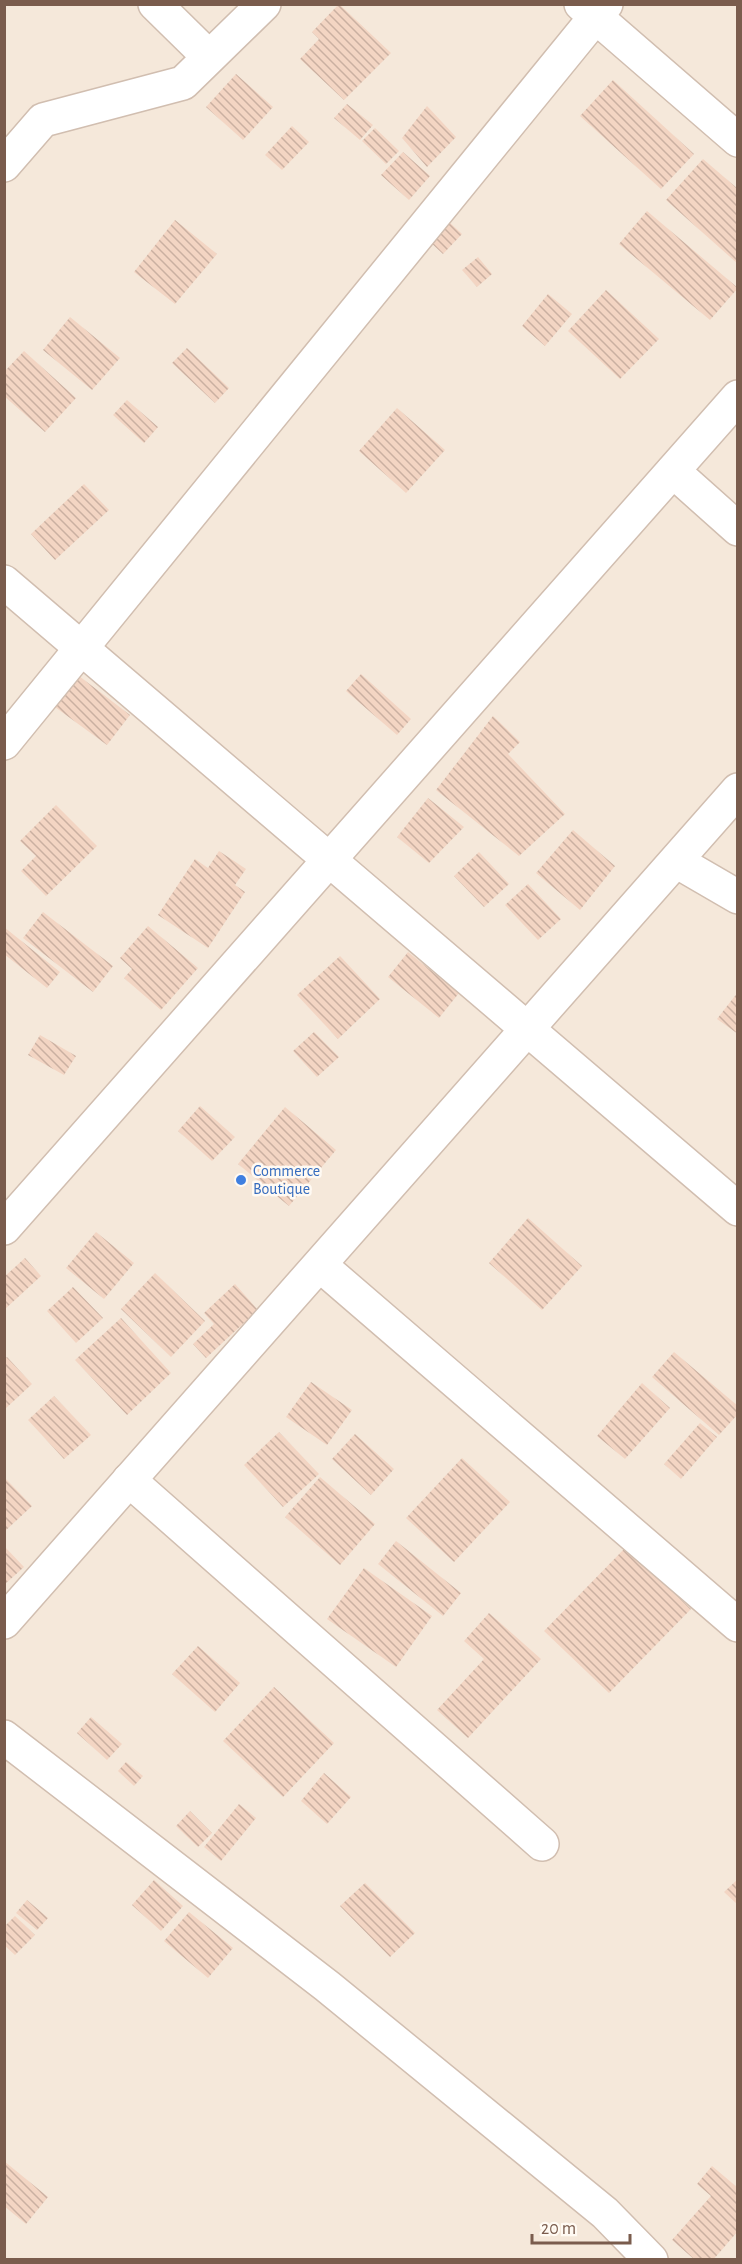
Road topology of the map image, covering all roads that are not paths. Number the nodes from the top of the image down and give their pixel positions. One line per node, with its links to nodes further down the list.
1 (155, 4): 4 (street)
2 (264, 4): 4 (street)
3 (595, 9): 5 (street); 11 (street)
4 (209, 57): 6 (street)
5 (738, 140)
6 (4, 165)
7 (738, 397): 8 (street)
8 (673, 471): 9 (street); 14 (street)
9 (738, 529)
10 (4, 582): 11 (street)
11 (82, 648): 12 (street); 14 (street)
12 (4, 744)
13 (738, 790): 15 (street)
14 (330, 860): 17 (street); 19 (street)
15 (676, 861): 16 (street); 17 (street)
16 (738, 897)
17 (527, 1029): 18 (street); 20 (street)
18 (738, 1209)
19 (4, 1228)
20 (320, 1264): 21 (street); 23 (street)
21 (129, 1480): 22 (street); 25 (street)
22 (4, 1622)
23 (738, 1625)
24 (6, 1742): 26 (street)
25 (542, 1844)
26 (651, 2259)

